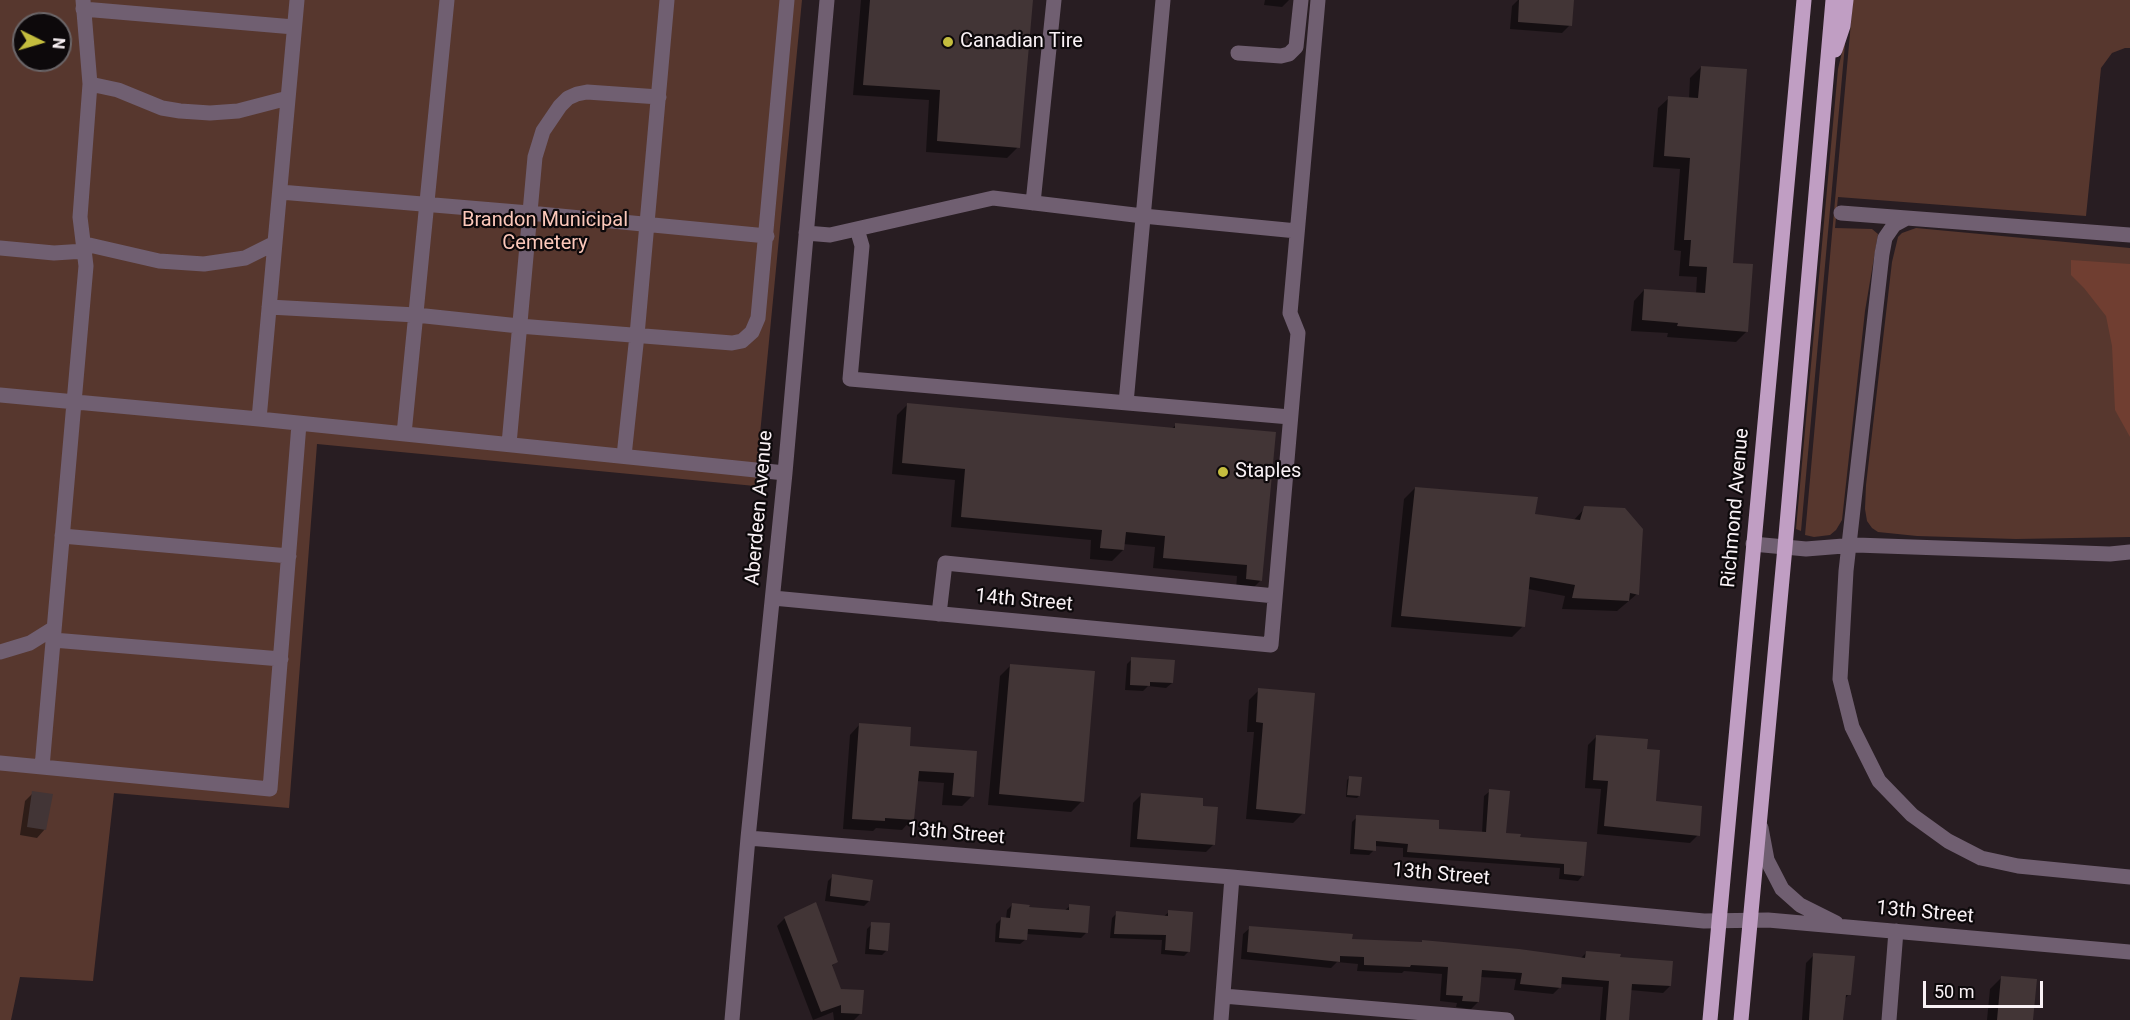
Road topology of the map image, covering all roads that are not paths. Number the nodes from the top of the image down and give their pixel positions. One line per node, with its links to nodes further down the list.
1 (297, 0): 14 (street)
2 (447, 0): 22 (street)
3 (668, 0): 18 (street)
4 (788, 0): 32 (street)
5 (827, 0): 30 (street, Aberdeen Avenue)
6 (1054, 0): 21 (street)
7 (1163, 0): 25 (street)
8 (1301, 0): 15 (street)
9 (1318, 0): 29 (street)
10 (1804, 0): 51 (main road, Richmond Avenue)
11 (1833, 0): 17 (main road)
12 (1846, 0): 17 (main road)
13 (83, 4): 14 (street); 16 (street)
14 (294, 27): 19 (street)
15 (1238, 53)
16 (90, 84): 19 (street); 34 (street)
17 (1826, 85): 53 (main road)
18 (659, 97): 23 (street); 27 (street)
19 (288, 98): 20 (street)
20 (280, 192): 22 (street); 33 (street)
21 (1033, 203): 25 (street); 28 (street)
22 (427, 204): 23 (street); 37 (street)
23 (529, 213): 27 (street); 38 (street)
24 (1841, 213): 26 (street)
25 (1143, 216): 29 (street); 42 (street)
26 (1907, 218): 31 (street); 52 (street)
27 (646, 224): 32 (street); 39 (street)
28 (857, 229): 30 (street); 42 (street)
29 (1297, 231): 43 (street)
30 (806, 232): 49 (street, Aberdeen Avenue)
31 (2130, 235)
32 (767, 236): 39 (street)
33 (275, 243): 34 (street); 36 (street)
34 (85, 247): 35 (street); 41 (street)
35 (0, 248)
36 (269, 307): 37 (street); 44 (street)
37 (416, 315): 38 (street); 46 (street)
38 (519, 326): 39 (street); 47 (street)
39 (637, 335): 48 (street)
40 (0, 395): 41 (street)
41 (74, 402): 44 (street); 50 (street)
42 (1126, 403): 43 (street)
43 (1290, 417): 56 (street)
44 (259, 419): 45 (street)
45 (299, 424): 46 (street); 55 (street)
46 (404, 434): 47 (street)
47 (509, 444): 48 (street)
48 (624, 456): 49 (street)
49 (785, 473): 57 (street, Aberdeen Avenue)
50 (62, 536): 55 (street); 59 (street)
51 (1753, 544): 53 (street); 69 (main road, Richmond Avenue)
52 (1849, 546): 53 (street); 54 (street); 67 (street)
53 (1785, 548): 64 (main road)
54 (2130, 552)
55 (290, 556): 61 (street)
56 (1275, 596): 58 (street, 14th Street); 58 (street)
57 (772, 598): 58 (street, 14th Street); 65 (street, Aberdeen Avenue)
58 (939, 614)
59 (53, 634): 60 (street); 61 (street); 63 (street)
60 (0, 652)
61 (281, 659): 63 (street)
62 (0, 763): 63 (street)
63 (42, 767)
64 (1758, 817): 68 (main road); 70 (street)
65 (748, 838): 66 (street, 13th Street); 74 (street, Aberdeen Avenue)
66 (1232, 877): 69 (street, 13th Street); 73 (street)
67 (2130, 877)
68 (1749, 920): 69 (street, 13th Street); 70 (street, 13th Street); 78 (main road)
69 (1720, 921): 77 (main road, Richmond Avenue)
70 (1844, 927): 71 (street, 13th Street)
71 (1896, 931): 72 (street, 13th Street); 79 (street)
72 (2130, 952)
73 (1223, 996): 75 (street); 76 (street)
74 (732, 1020)
75 (1221, 1020)
76 (1507, 1020)
77 (1710, 1020)
78 (1741, 1020)
79 (1889, 1020)

